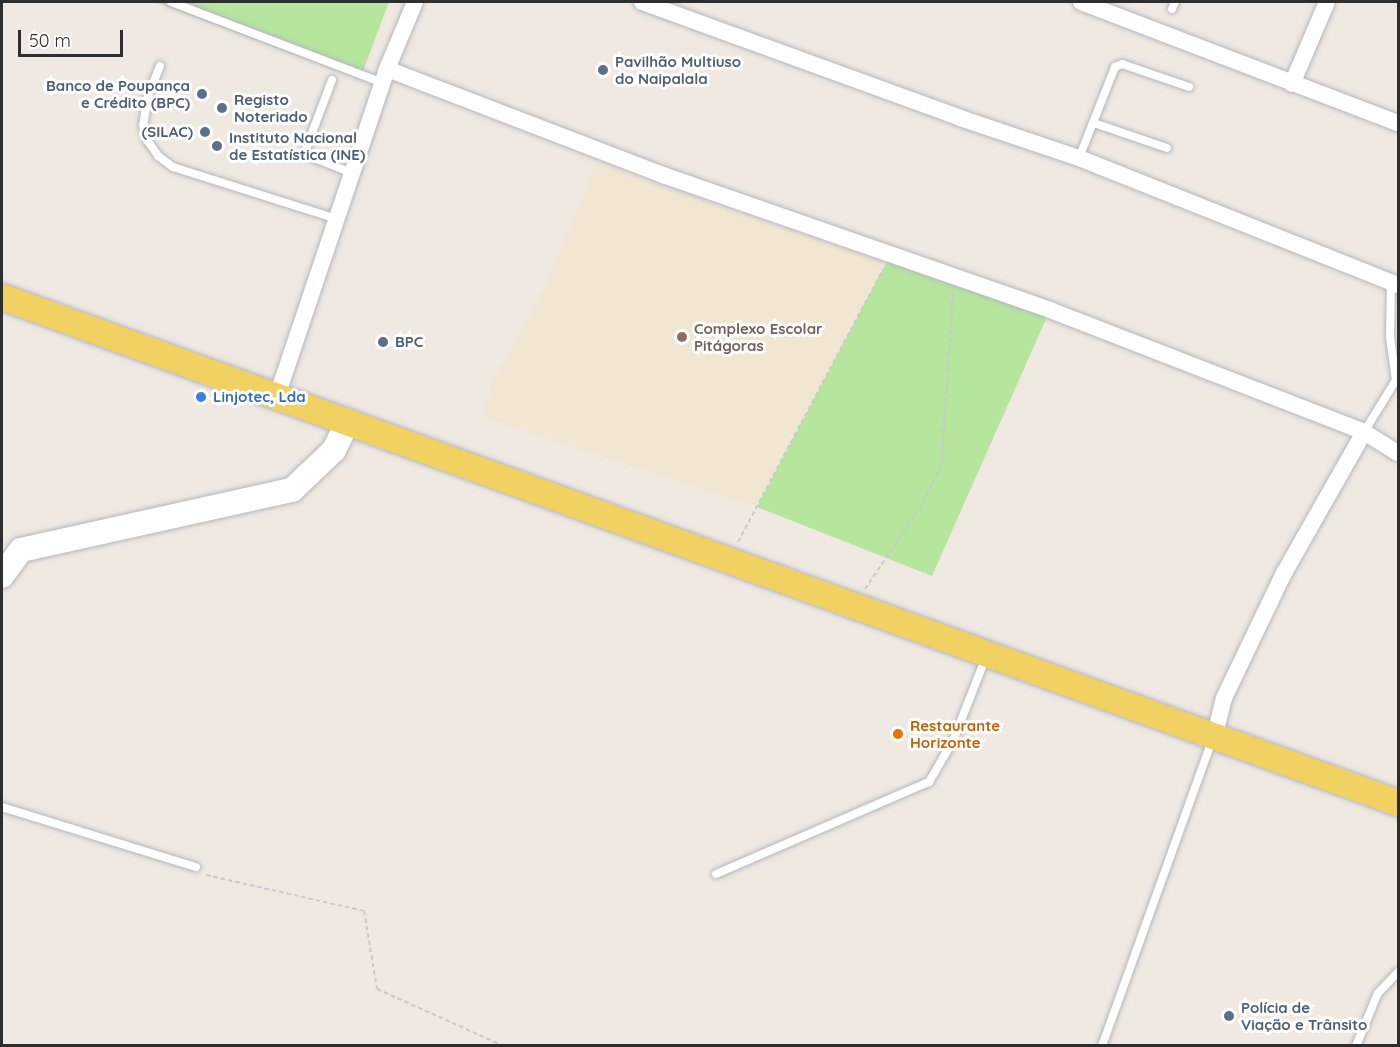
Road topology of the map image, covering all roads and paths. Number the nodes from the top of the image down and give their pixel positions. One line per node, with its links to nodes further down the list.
1 (171, 2): 8 (lane)
2 (415, 2): 8 (street)
3 (642, 2): 15 (street)
4 (1081, 2): 6 (street)
5 (1327, 2): 10 (street)
6 (1106, 5): 10 (street)
7 (160, 66): 17 (lane)
8 (385, 76): 16 (street); 18 (street)
9 (332, 80): 16 (lane)
10 (1292, 84): 13 (street)
11 (1189, 87): 12 (lane)
12 (1094, 123): 14 (lane); 15 (lane)
13 (1398, 123)
14 (1167, 148)
15 (1079, 158): 20 (street)
16 (352, 173): 17 (street)
17 (337, 219): 23 (street)
18 (891, 254): 19 (street); 28 (path)
19 (953, 275): 25 (street); 30 (path)
20 (1394, 283): 22 (lane)
21 (2, 297): 23 (main road)
22 (1397, 378): 25 (lane)
23 (277, 396): 24 (main road)
24 (348, 421): 27 (street); 28 (main road)
25 (1364, 432): 26 (street); 32 (street)
26 (1398, 453)
27 (11, 553): 29 (street)
28 (730, 558): 30 (main road)
29 (2, 576)
30 (855, 605): 31 (main road)
31 (988, 654): 32 (main road); 36 (lane)
32 (1214, 738): 33 (main road); 39 (lane)
33 (1398, 803)
34 (2, 807): 35 (lane)
35 (196, 867): 38 (path)
36 (716, 874)
37 (1398, 972): 40 (lane)
38 (504, 1046)
39 (1102, 1046)
40 (1356, 1046)

